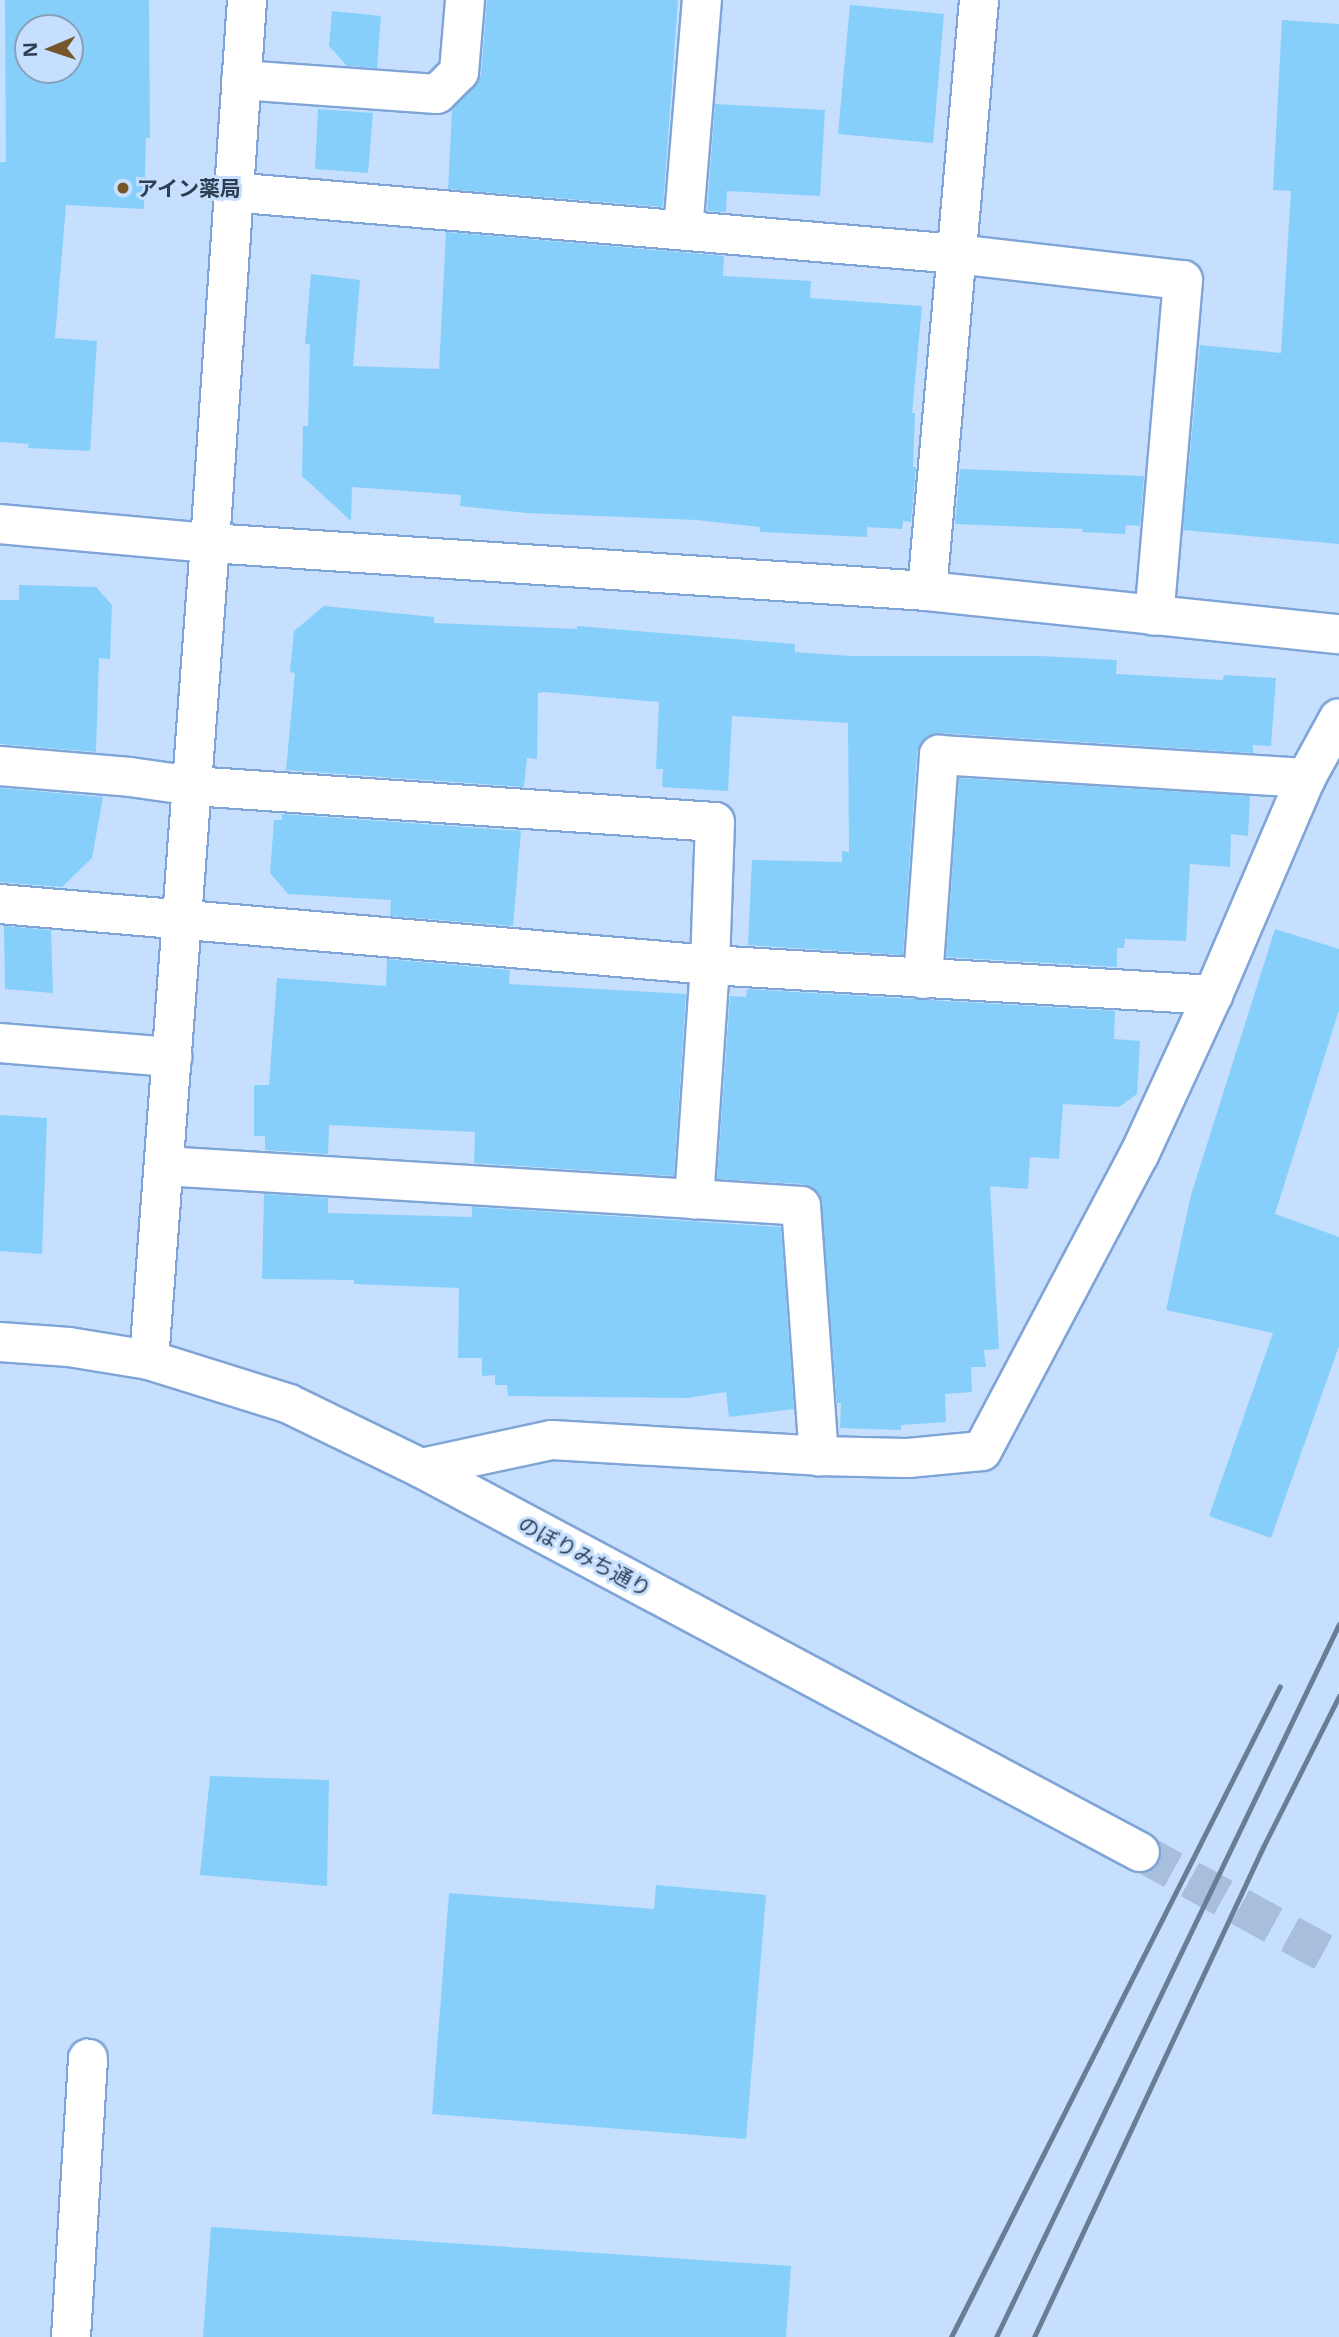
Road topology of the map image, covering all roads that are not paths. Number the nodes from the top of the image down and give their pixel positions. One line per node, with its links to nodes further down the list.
1 (247, 0): 5 (street)
2 (465, 0): 5 (street)
3 (702, 0): 7 (street)
4 (979, 0): 8 (street)
5 (240, 80): 6 (street)
6 (232, 192): 7 (street); 10 (street)
7 (682, 230): 8 (street)
8 (957, 254): 11 (street); 12 (street)
9 (0, 524): 10 (street)
10 (210, 543): 11 (street); 17 (street)
11 (928, 591): 12 (street)
12 (1154, 616): 13 (street)
13 (1339, 634)
14 (1339, 718): 16 (street)
15 (0, 766): 17 (street)
16 (1306, 778): 21 (street); 22 (street)
17 (193, 786): 19 (street); 20 (street)
18 (0, 904): 19 (street)
19 (182, 917): 20 (street); 24 (street)
20 (710, 965): 21 (street); 26 (street)
21 (922, 979): 22 (street)
22 (1213, 995): 29 (street)
23 (0, 1043): 24 (street)
24 (172, 1057): 25 (street)
25 (164, 1166): 26 (street); 28 (street)
26 (694, 1199): 29 (street)
27 (0, 1342): 28 (street, のぼりみち通り)
28 (149, 1360): 30 (street, のぼりみち通り)
29 (819, 1456): 30 (street)
30 (421, 1468): 31 (street, のぼりみち通り)
31 (1140, 1852)
32 (88, 2059): 33 (street)
33 (71, 2337)

